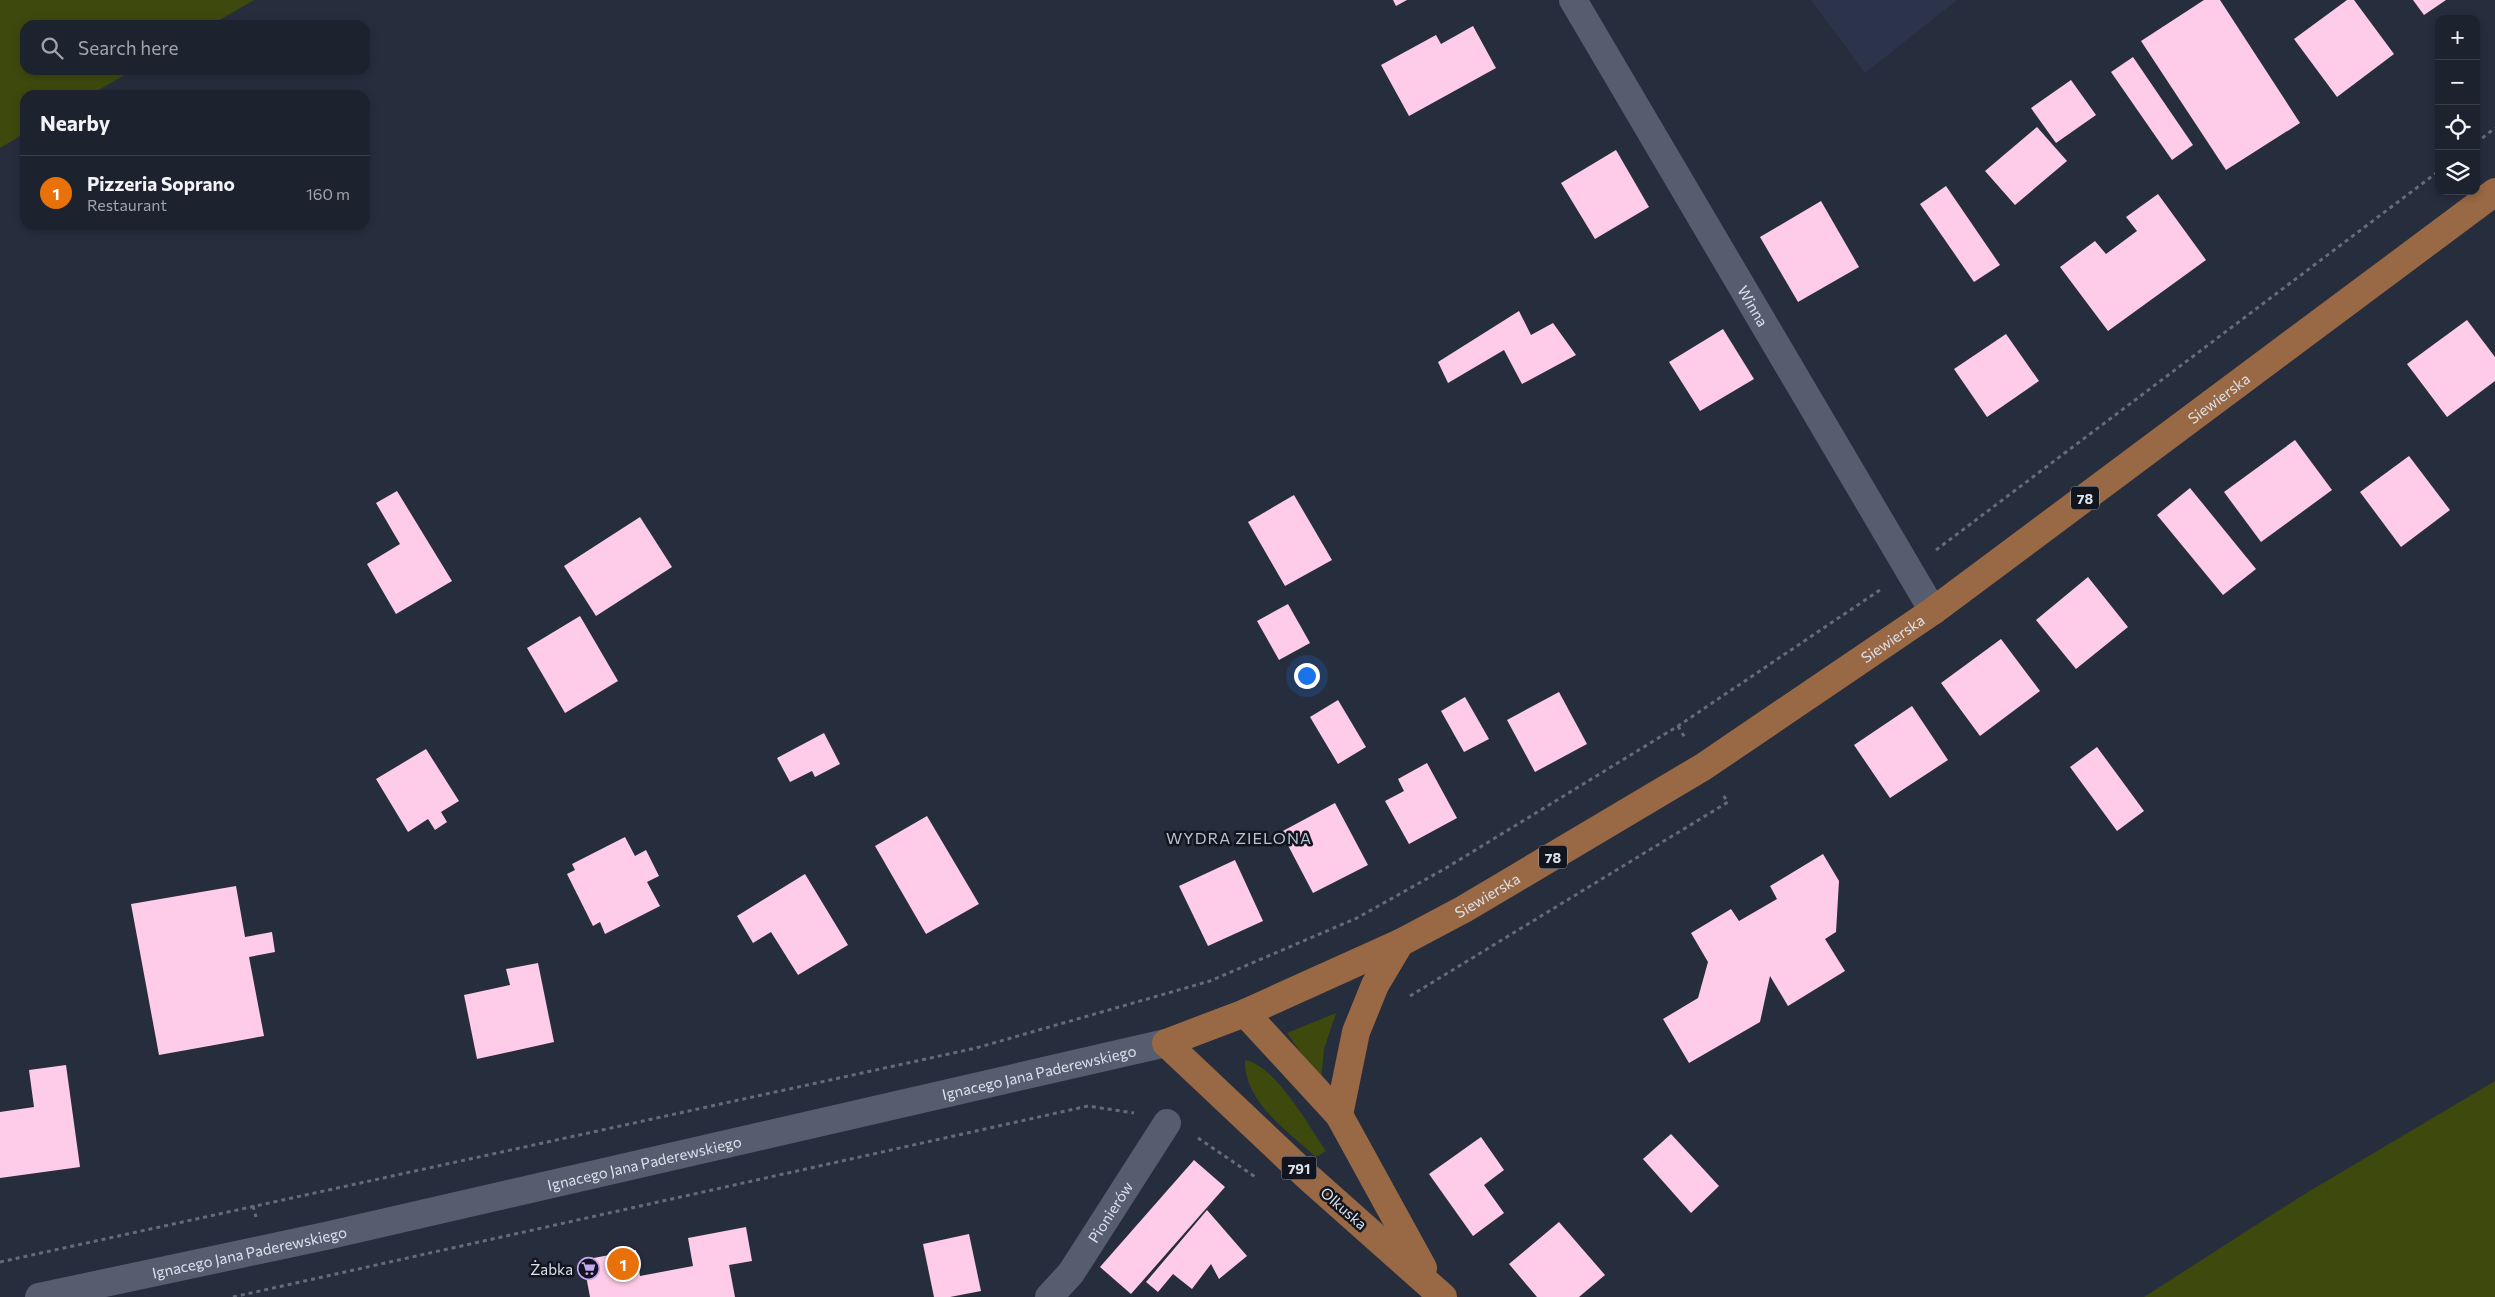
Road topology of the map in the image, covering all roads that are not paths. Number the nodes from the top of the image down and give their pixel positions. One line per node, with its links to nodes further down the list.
1 (1573, 0): 3 (main road, Winna)
2 (2495, 192): 3 (main road, Siewierska / 78)
3 (1932, 611): 4 (main road, Siewierska / 78)
4 (1400, 943): 5 (main road, Siewierska / 78); 7 (main road)
5 (1245, 1013): 6 (main road, Ignacego Jana Paderewskiego / 78); 7 (main road, Olkuska)
6 (1166, 1044): 9 (main road, Olkuska / 791); 10 (main road, Ignacego Jana Paderewskiego)
7 (1339, 1115): 9 (main road, Olkuska)
8 (1167, 1123): 11 (main road, Pionierów)
9 (1439, 1293)
10 (40, 1297)
11 (1050, 1297)

